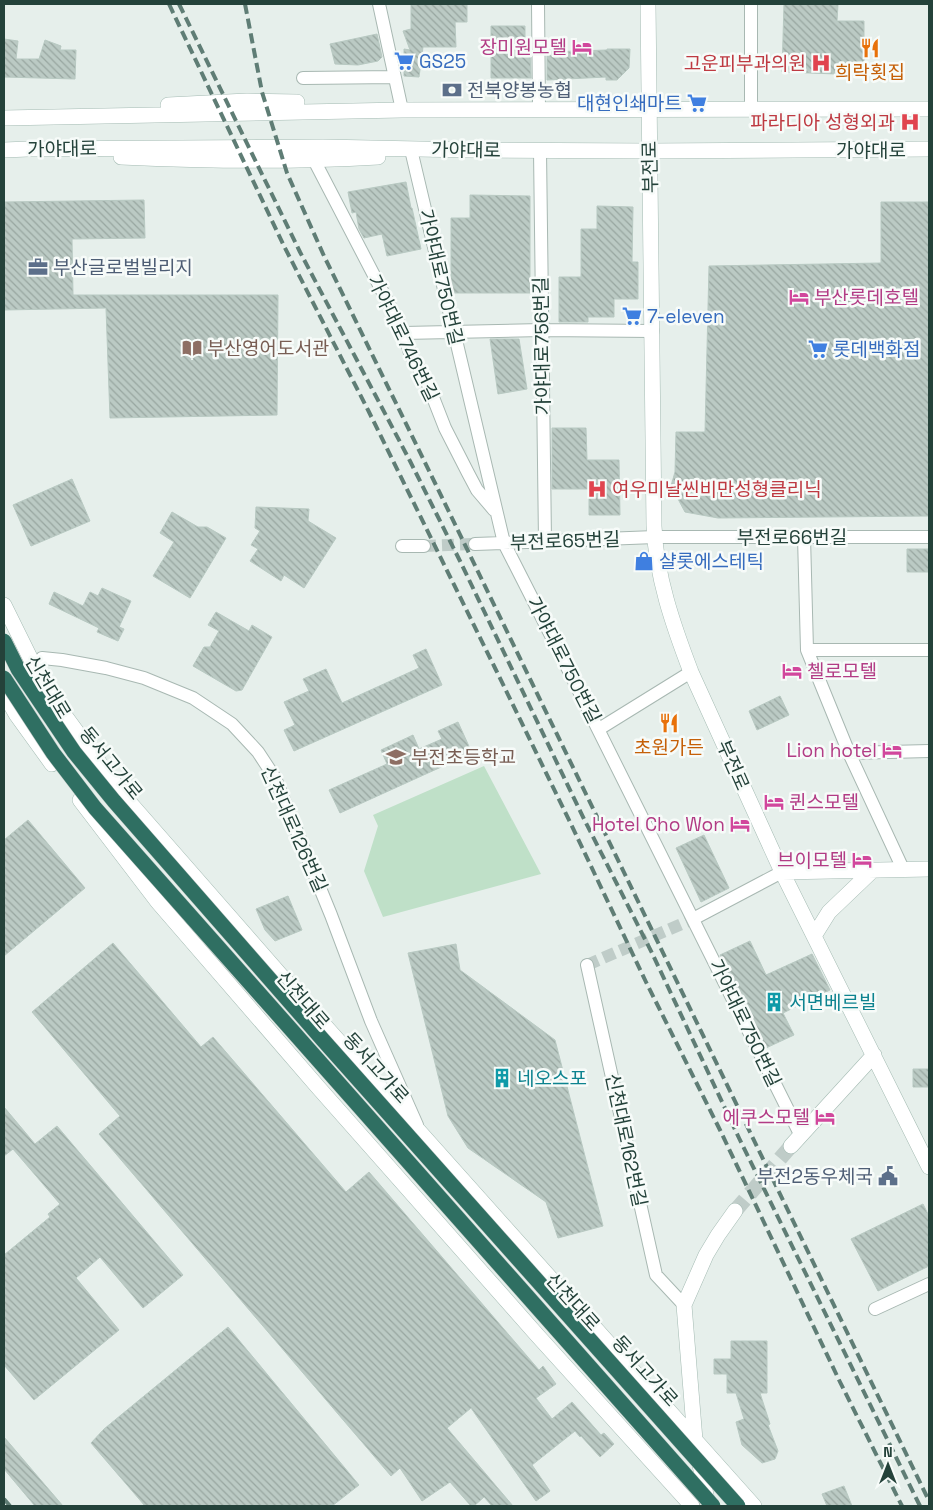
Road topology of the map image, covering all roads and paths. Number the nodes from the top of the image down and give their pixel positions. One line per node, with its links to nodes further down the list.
1 (379, 4): 5 (street)
2 (538, 4): 7 (street)
3 (648, 4): 8 (main road, 부전로)
4 (750, 4): 9 (street)
5 (395, 77): 6 (street); 11 (street)
6 (303, 78)
7 (539, 109): 8 (main road, 가야대로); 11 (main road, 가야대로)
8 (649, 109): 9 (main road, 가야대로); 20 (main road, 부전로)
9 (751, 109): 10 (main road, 가야대로)
10 (929, 109)
11 (402, 110): 14 (main road, 가야대로)
12 (4, 111): 14 (main road)
13 (4, 118): 14 (main road, 가야대로)
14 (35, 118)
15 (28, 149): 17 (main road, 가야대로); 18 (main road, 가야대로); 22 (main road); 23 (main road)
16 (929, 149): 20 (main road, 가야대로)
17 (4, 150)
18 (469, 150): 19 (main road, 가야대로); 21 (main road)
19 (540, 150): 20 (main road, 가야대로); 24 (street, 가야대로756번길)
20 (650, 151): 25 (main road, 부전로)
21 (412, 154): 23 (main road); 26 (street, 가야대로750번길)
22 (4, 158)
23 (314, 160): 27 (street, 가야대로746번길)
24 (542, 330): 25 (street); 26 (street); 32 (street, 가야대로756번길)
25 (653, 331): 29 (main road, 부전로)
26 (454, 332): 27 (street); 28 (street, 가야대로750번길)
27 (404, 333): 28 (street, 가야대로746번길)
28 (497, 513): 33 (street, 가야대로750번길)
29 (655, 537): 30 (street, 부전로66번길); 32 (street, 부전로65번길); 42 (main road, 부전로)
30 (804, 537): 31 (street, 부전로66번길); 39 (street)
31 (929, 537)
32 (544, 541): 33 (street, 부전로65번길)
33 (504, 543): 34 (street, 부전로65번길); 45 (street, 가야대로750번길)
34 (474, 544)
35 (402, 546): 36 (street)
36 (424, 546)
37 (4, 605): 56 (main road, 신천대로)
38 (4, 641): 67 (highway, 동서고가로, bridge)
39 (807, 650): 40 (street); 47 (street)
40 (929, 650)
41 (42, 658): 56 (street, 신천대로126번길)
42 (691, 672): 45 (street); 51 (main road, 부전로)
43 (4, 678): 66 (highway, 동서고가로, bridge)
44 (4, 693): 64 (main road, 신천대로)
45 (598, 729): 52 (street, 가야대로750번길)
46 (929, 751): 47 (street)
47 (849, 752): 48 (street)
48 (904, 869): 49 (main road); 50 (main road)
49 (929, 869)
50 (872, 870): 51 (main road); 53 (main road)
51 (782, 872): 52 (street); 53 (main road, 부전로)
52 (693, 919): 57 (street, 가야대로750번길)
53 (814, 936): 55 (main road, 부전로)
54 (587, 964): 61 (street, 신천대로162번길)
55 (874, 1055): 57 (main road); 58 (main road, 부전로)
56 (419, 1130): 63 (main road, 신천대로)
57 (796, 1141)
58 (929, 1167)
59 (735, 1211): 61 (main road)
60 (929, 1284): 62 (street)
61 (684, 1304): 63 (main road)
62 (875, 1309)
63 (695, 1440): 65 (main road); 68 (main road, 신천대로)
64 (692, 1506)
65 (708, 1506)
66 (713, 1506)
67 (738, 1506)
68 (754, 1506)

